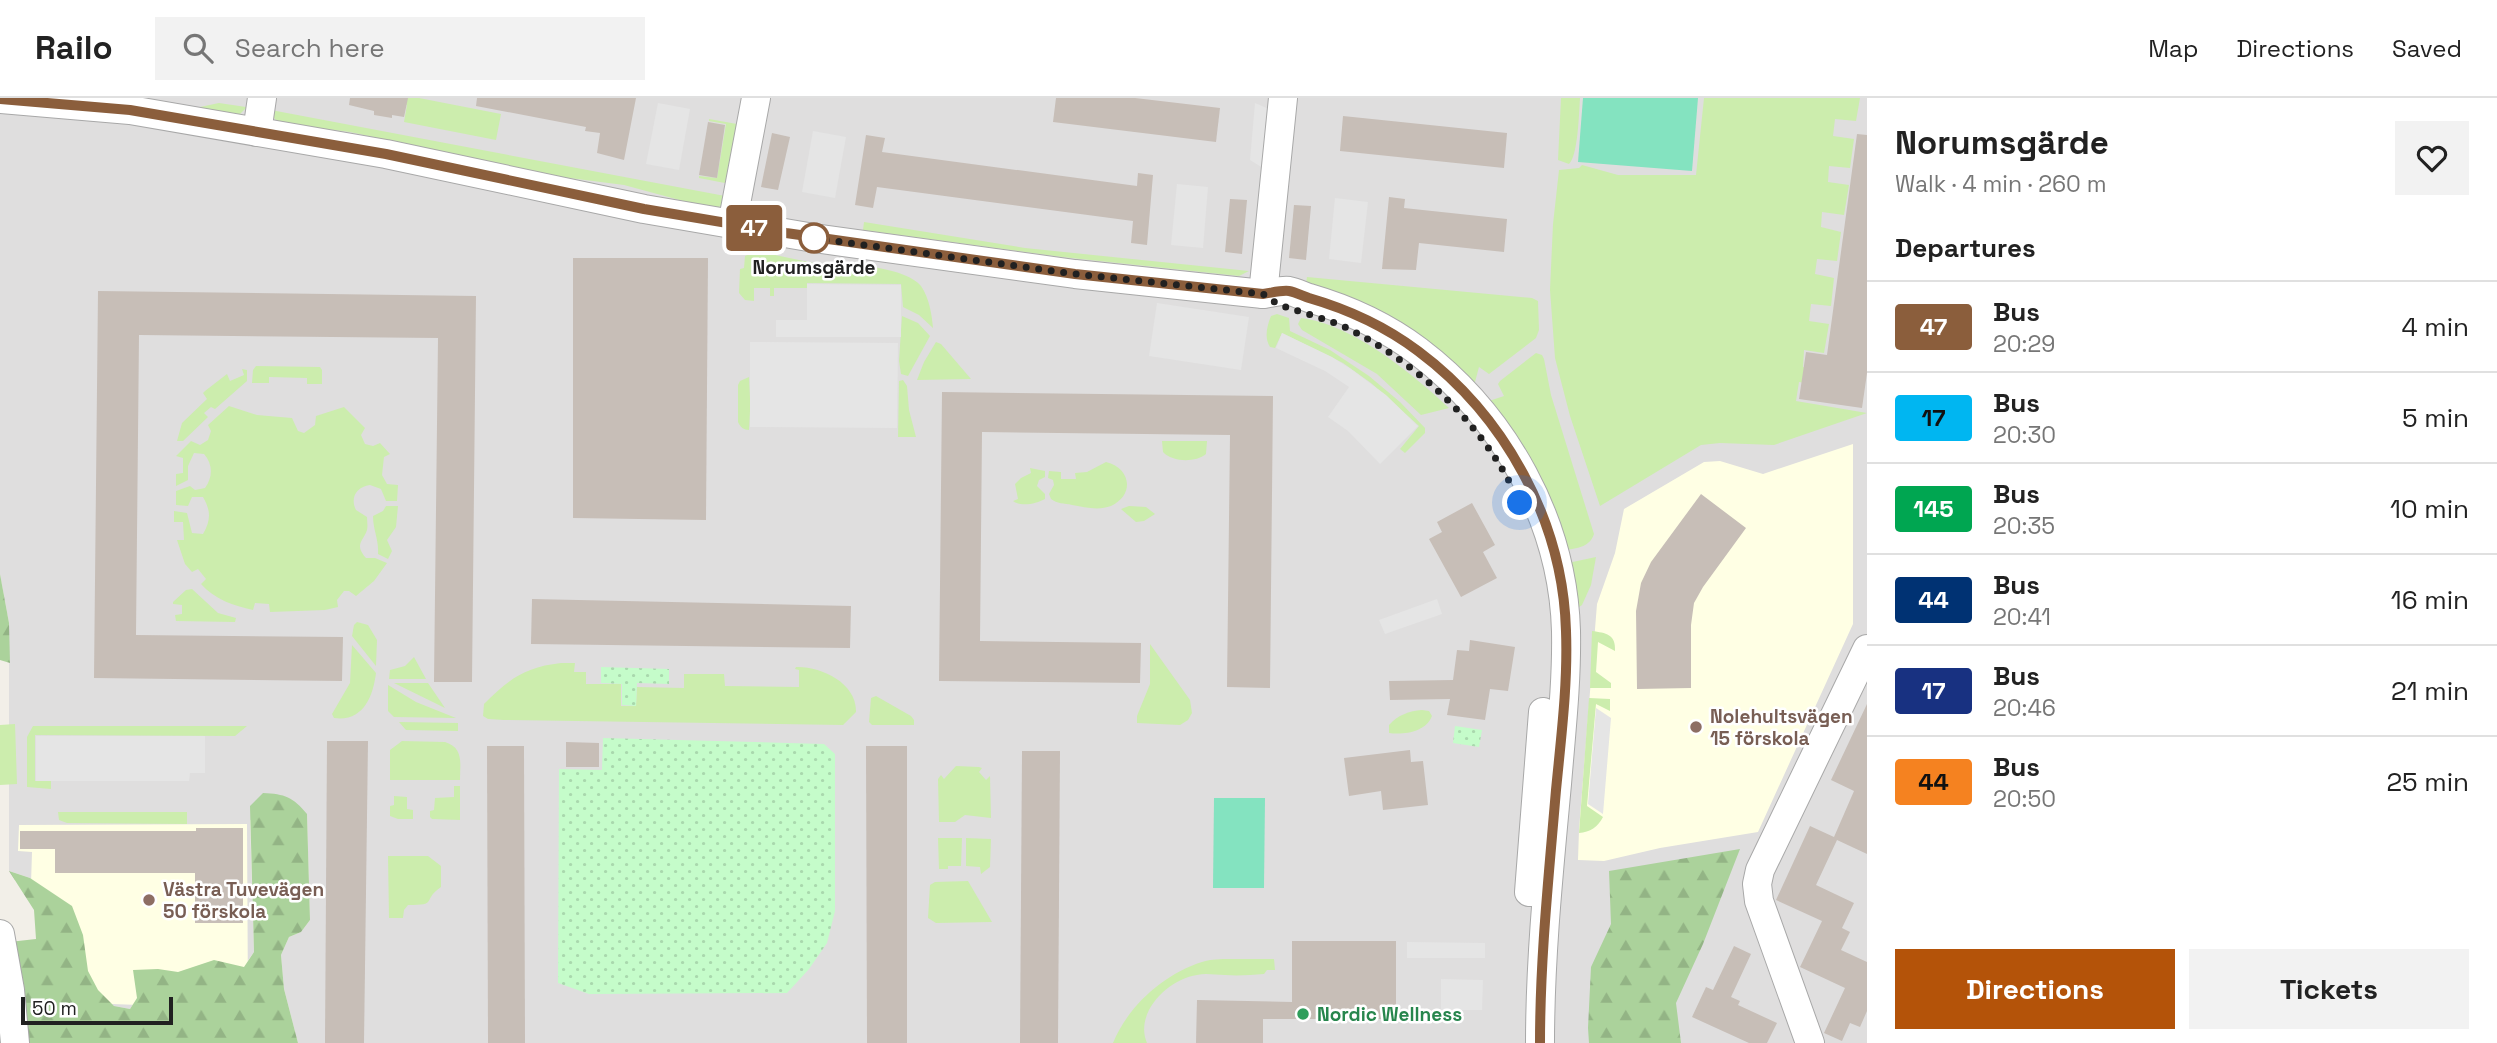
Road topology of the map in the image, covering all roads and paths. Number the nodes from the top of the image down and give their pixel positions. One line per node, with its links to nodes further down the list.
1 (262, 98): 5 (street)
2 (756, 98): 6 (street)
3 (1283, 98): 7 (street)
4 (0, 99): 5 (street)
5 (257, 132): 6 (street)
6 (732, 225): 7 (street)
7 (1263, 294): 11 (street); 12 (street)
8 (1867, 649): 13 (street)
9 (0, 934): 10 (street)
10 (15, 1043)
11 (1523, 1043)
12 (1540, 1043)
13 (1810, 1043)

